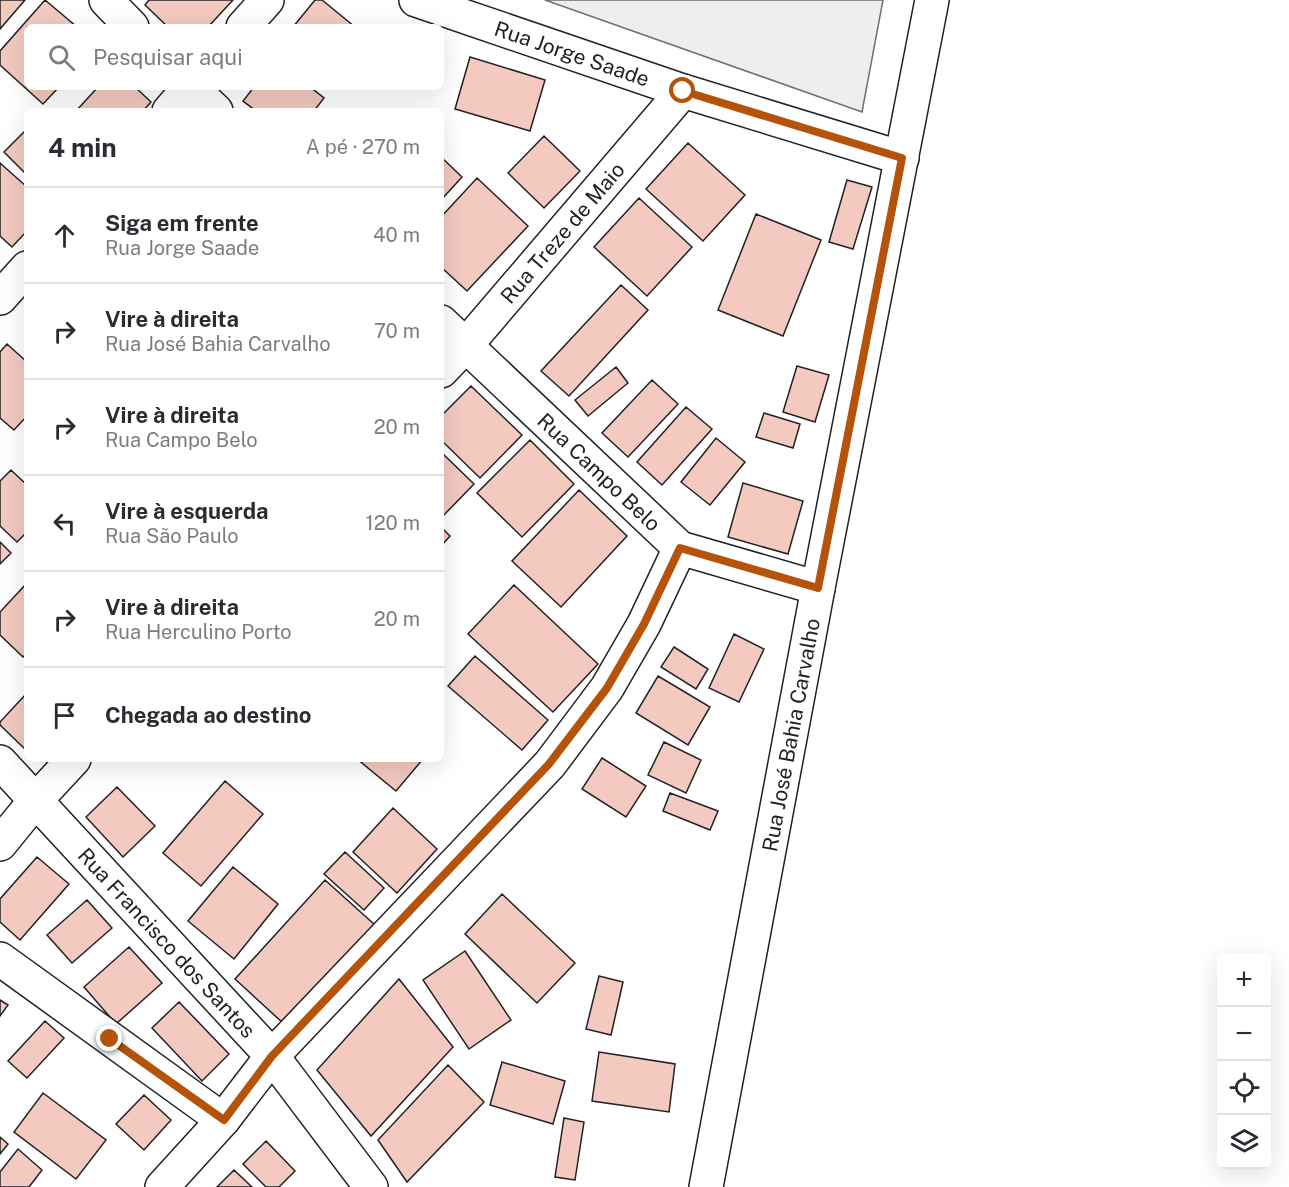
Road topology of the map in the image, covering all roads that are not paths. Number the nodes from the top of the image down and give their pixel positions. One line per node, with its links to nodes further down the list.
1 (106, 0): 5 (street)
2 (267, 0): 6 (street)
3 (416, 0): 9 (street, Rua Jorge Saade)
4 (932, 0): 12 (street, Rua José Bahia Carvalho)
5 (129, 24)
6 (246, 24)
7 (188, 90): 10 (street)
8 (194, 90): 11 (street)
9 (683, 91): 12 (street, Rua Jorge Saade); 16 (street, Rua Treze de Maio)
10 (172, 108)
11 (213, 108)
12 (902, 158): 19 (street, Rua José Bahia Carvalho)
13 (24, 271): 14 (street)
14 (0, 298)
15 (444, 325): 16 (street, Rua Campo Belo)
16 (466, 345): 17 (street, Rua Treze de Maio); 18 (street, Rua Campo Belo)
17 (444, 368)
18 (680, 548): 19 (street, Rua Campo Belo); 25 (street)
19 (818, 588): 29 (street, Rua José Bahia Carvalho)
20 (0, 762): 22 (street, Rua Francisco dos Santos)
21 (71, 762): 22 (street)
22 (35, 801): 23 (street); 25 (street, Rua Francisco dos Santos)
23 (0, 844)
24 (0, 959): 26 (street)
25 (272, 1056): 26 (street); 28 (street, Rua Francisco dos Santos)
26 (224, 1120): 27 (street)
27 (162, 1187)
28 (371, 1187)
29 (706, 1187)

